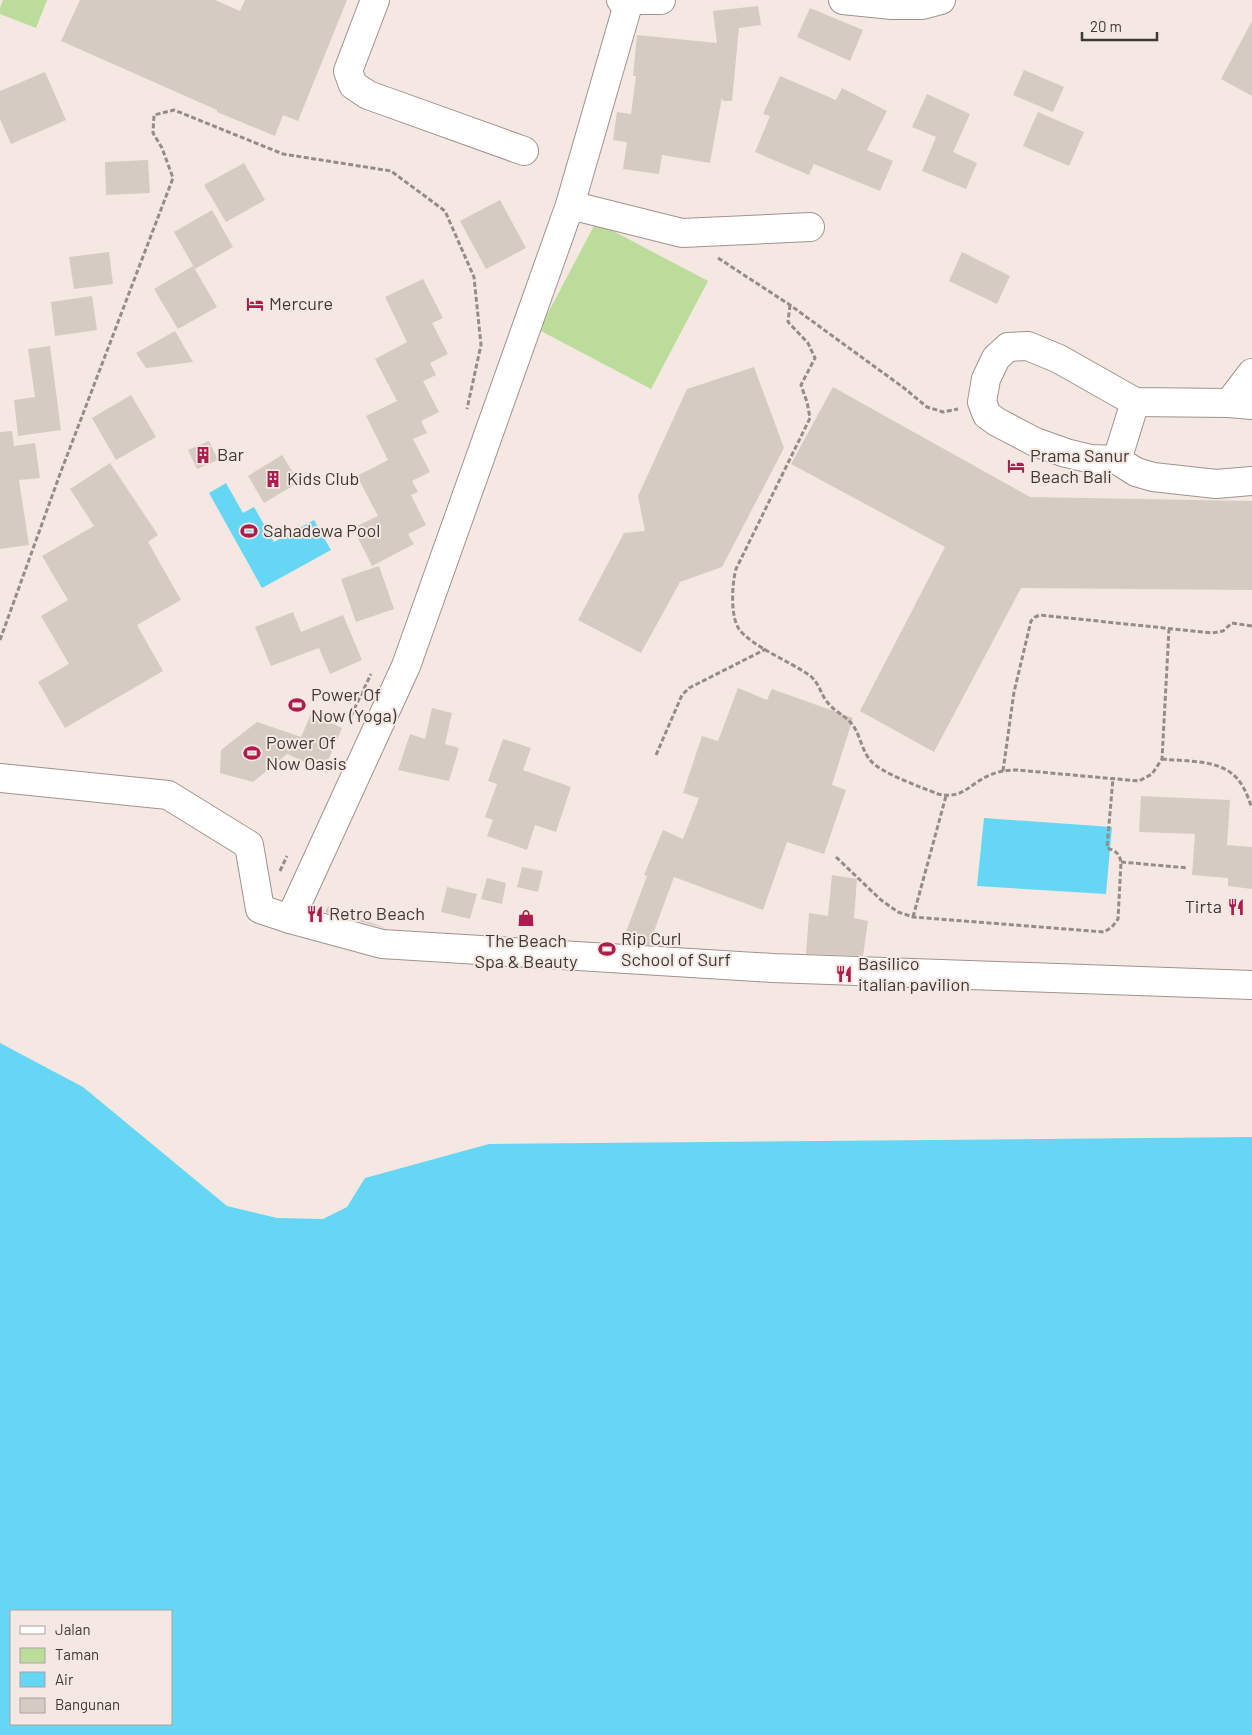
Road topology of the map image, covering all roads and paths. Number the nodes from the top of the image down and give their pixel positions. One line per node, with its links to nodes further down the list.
1 (374, 0): 6 (street)
2 (661, 0): 5 (street)
3 (843, 0): 4 (street)
4 (941, 0)
5 (625, 1): 7 (street)
6 (524, 151)
7 (570, 205): 9 (street); 37 (street)
8 (810, 227): 9 (street)
9 (682, 233): 10 (path)
10 (790, 305): 12 (path); 21 (path)
11 (1252, 373): 14 (street)
12 (982, 402): 13 (street); 16 (street)
13 (1135, 402): 14 (street); 16 (street)
14 (1241, 404)
15 (465, 417): 20 (path)
16 (1117, 460): 17 (street)
17 (1252, 481)
18 (1252, 626): 19 (path)
19 (1170, 629): 25 (path); 26 (path)
20 (0, 640)
21 (766, 649): 24 (path); 29 (path)
22 (371, 674): 23 (path)
23 (351, 718)
24 (656, 755)
25 (1162, 759): 28 (path); 30 (path)
26 (1003, 771): 28 (path); 29 (path)
27 (0, 778): 35 (street)
28 (1113, 778): 33 (path)
29 (946, 796): 36 (path)
30 (1252, 808)
31 (290, 851): 35 (path)
32 (836, 857): 36 (path)
33 (1121, 862): 34 (path); 36 (path)
34 (1188, 868)
35 (260, 909): 37 (street)
36 (913, 917)
37 (290, 919): 38 (street)
38 (1252, 984)

